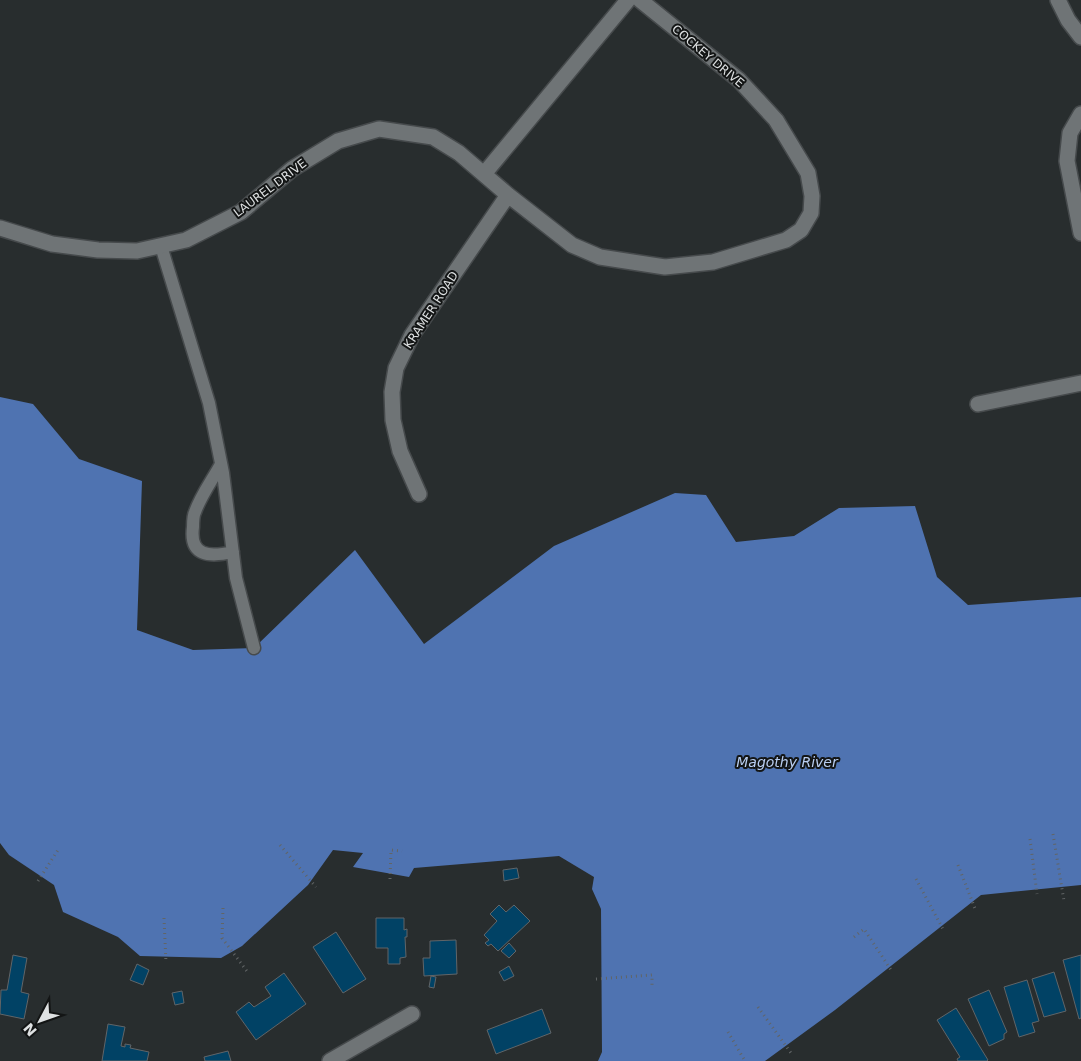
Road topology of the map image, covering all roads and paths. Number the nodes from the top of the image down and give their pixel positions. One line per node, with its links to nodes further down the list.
1 (628, 0): 6 (street)
2 (640, 0): 7 (street, COCKEY DRIVE)
3 (1058, 0): 4 (street)
4 (1081, 37)
5 (1081, 114): 9 (street)
6 (484, 174): 7 (street, COCKEY DRIVE); 10 (street, LAUREL DRIVE)
7 (508, 195): 14 (street, KRAMER ROAD)
8 (0, 228): 10 (street, LAUREL DRIVE)
9 (1081, 233)
10 (161, 246): 13 (lane)
11 (1081, 383): 12 (street)
12 (978, 404)
13 (221, 464): 15 (lane); 15 (lane)
14 (419, 494)
15 (233, 552): 16 (lane)
16 (254, 648)
17 (1053, 834): 28 (path)
18 (1030, 839): 27 (path)
19 (280, 845): 26 (path)
20 (58, 850): 25 (path)
21 (402, 851): 23 (path)
22 (958, 865): 30 (path)
23 (390, 879)
24 (916, 879): 32 (path)
25 (38, 881)
26 (316, 887)
27 (1036, 894)
28 (1064, 901)
29 (223, 908): 36 (path)
30 (976, 911)
31 (164, 918): 34 (path)
32 (944, 930)
33 (854, 937): 35 (path)
34 (166, 963)
35 (892, 970)
36 (248, 974)
37 (596, 979): 38 (path)
38 (652, 986)
39 (758, 1007): 42 (path)
40 (412, 1014): 43 (street)
41 (728, 1032): 44 (path)
42 (791, 1053)
43 (330, 1061)
44 (745, 1061)

